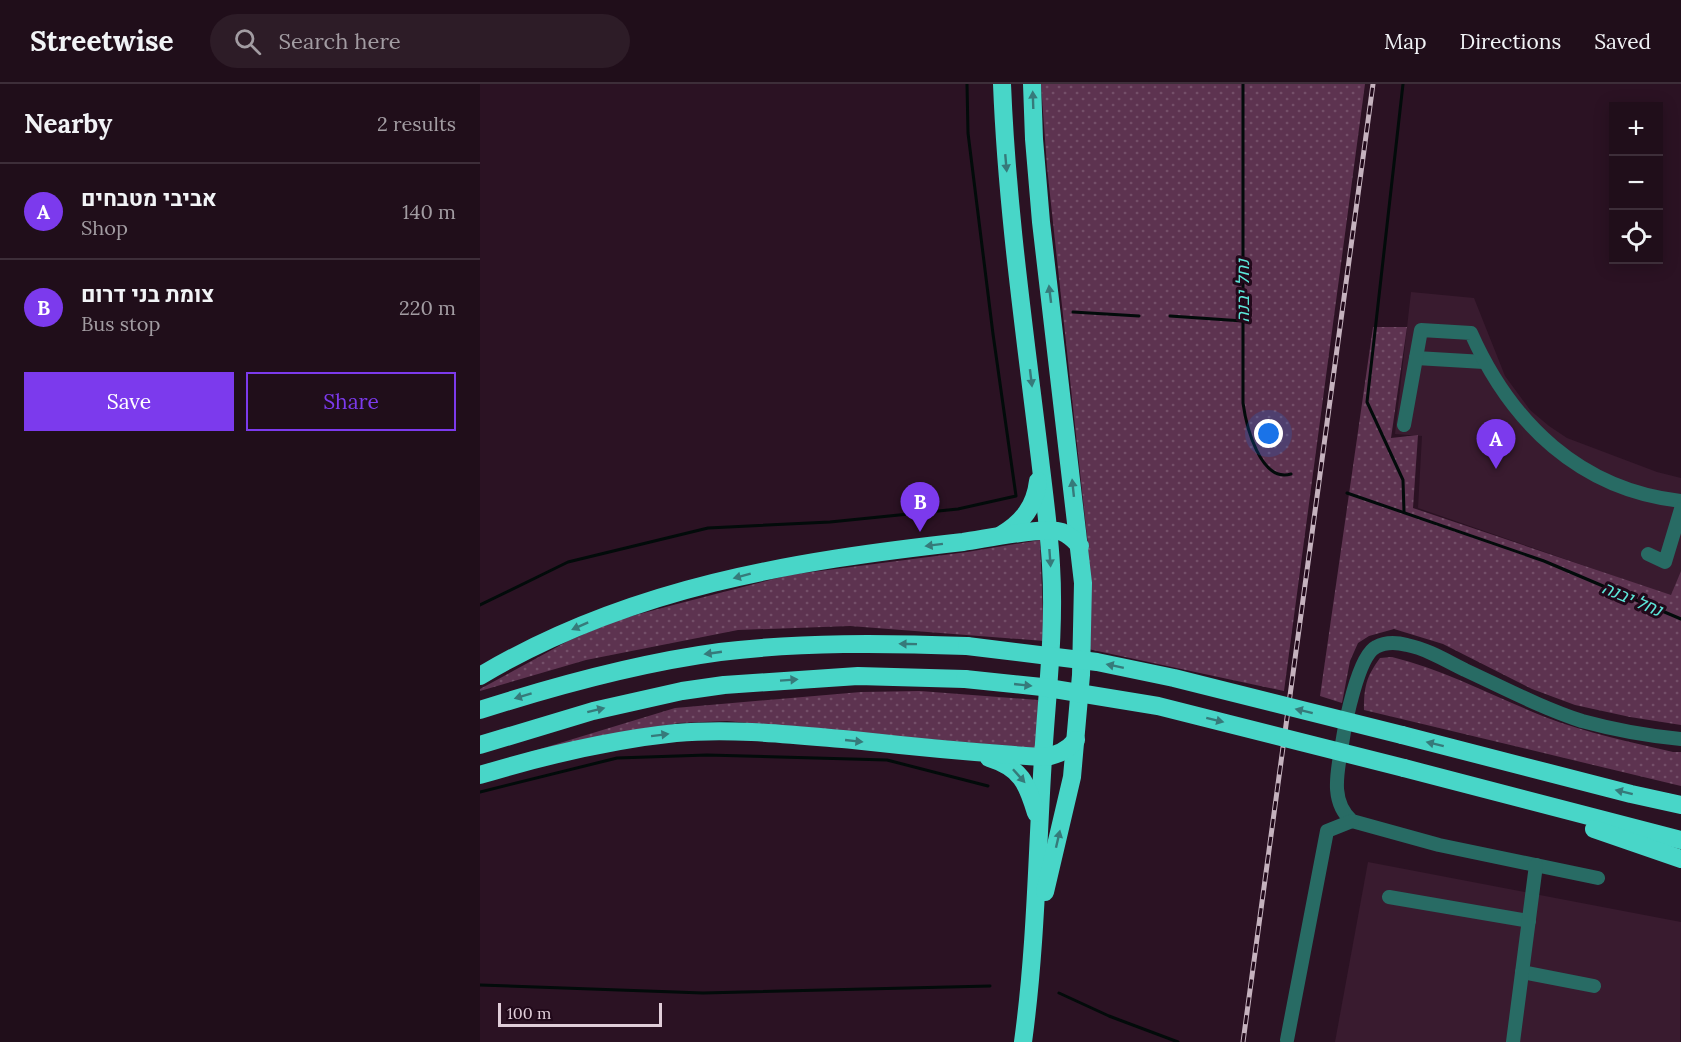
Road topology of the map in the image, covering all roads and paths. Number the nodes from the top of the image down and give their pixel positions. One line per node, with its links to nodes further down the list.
1 (1002, 84): 6 (highway, one-way to 6)
2 (1032, 84): 11 (highway, one-way to 2)
3 (1416, 358): 4 (street); 4 (street); 5 (street)
4 (1484, 362): 7 (street)
5 (1404, 425)
6 (1040, 458): 9 (highway); 10 (highway)
7 (1681, 501)
8 (1681, 509): 12 (street)
9 (1048, 530): 10 (highway); 11 (highway); 19 (highway, one-way to 19)
10 (993, 538): 13 (highway, one-way to 13)
11 (1080, 546): 16 (highway)
12 (1648, 554)
13 (480, 676)
14 (480, 710): 22 (highway, one-way to 14, bridge)
15 (1681, 739): 23 (street)
16 (1076, 740): 19 (highway); 31 (highway, one-way to 16)
17 (480, 745): 21 (highway, one-way to 21, bridge)
18 (967, 752): 19 (highway); 20 (highway, one-way to 18); 24 (highway, one-way to 24)
19 (1043, 757): 24 (highway)
20 (480, 776)
21 (1459, 783): 25 (highway); 26 (highway)
22 (1681, 805)
23 (1352, 821): 27 (street); 34 (street)
24 (1040, 832): 31 (highway)
25 (1681, 840)
26 (1681, 859)
27 (1536, 865): 28 (street); 30 (street)
28 (1598, 878)
29 (1389, 897): 30 (street)
30 (1529, 921): 32 (street)
31 (1035, 937): 35 (highway)
32 (1522, 972): 33 (street); 36 (street)
33 (1594, 986)
34 (1287, 1040)
35 (1023, 1042)
36 (1513, 1042)

